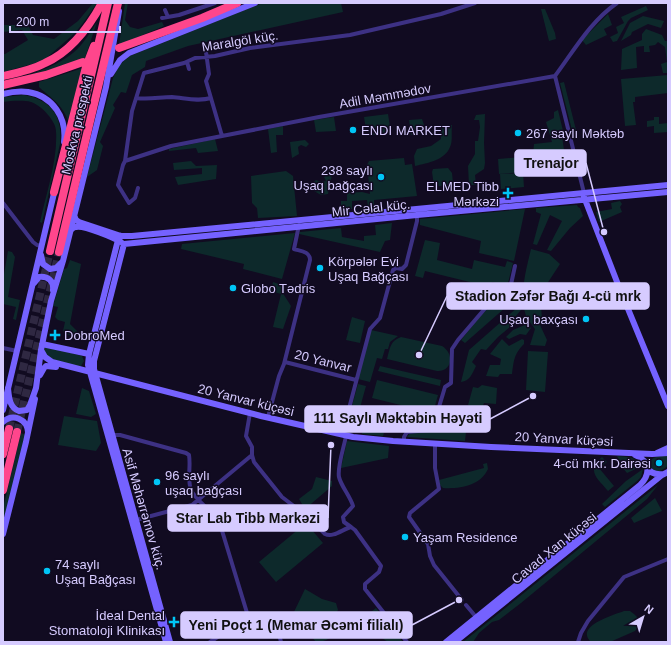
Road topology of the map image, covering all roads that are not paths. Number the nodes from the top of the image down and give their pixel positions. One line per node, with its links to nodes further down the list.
1 (102, 3): 21 (highway)
2 (108, 3): 14 (highway, Moskva prospekti)
3 (119, 3): 24 (street); 47 (highway, Moskva prospekti)
4 (215, 3): 12 (street)
5 (236, 3): 11 (highway)
6 (244, 3): 11 (highway)
7 (255, 3): 24 (street)
8 (475, 3): 17 (street, Maralgöl küç.)
9 (618, 3): 22 (street)
10 (166, 10): 12 (street)
11 (217, 12): 15 (highway)
12 (168, 17): 13 (street)
13 (162, 18)
14 (104, 23): 32 (highway); 46 (highway, Moskva prospekti)
15 (119, 48)
16 (206, 52): 17 (street)
17 (207, 57): 19 (street, Maralgöl küç.); 27 (street)
18 (83, 62): 23 (highway)
19 (187, 62): 20 (street); 26 (street, Maralgöl küç.)
20 (189, 69)
21 (3, 76)
22 (555, 76): 28 (street, Adil Məmmədov); 34 (street)
23 (3, 85)
24 (106, 87): 36 (street, Moskva prospekti)
25 (3, 94): 32 (street)
26 (136, 98): 27 (street); 29 (street, Maralgöl küç.)
27 (211, 98): 28 (street)
28 (222, 136): 29 (street, Adil Məmmədov)
29 (125, 161): 31 (street, Maralgöl küç.)
30 (668, 185): 34 (street, Mir Cəlal küç.)
31 (138, 188)
32 (54, 192): 43 (street)
33 (668, 192): 34 (street, Mir Cəlal küç.)
34 (584, 196): 37 (street, Mir Cəlal küç.); 38 (street, Mir Cəlal küç.); 64 (street)
35 (3, 203): 43 (street)
36 (74, 215): 39 (street, Moskva prospekti); 41 (street)
37 (417, 215): 38 (street, Mir Cəlal küç.); 60 (street, 20 Yanvar)
38 (299, 223): 40 (street, Mir Cəlal küç.); 42 (street, Mir Cəlal küç.); 56 (street, 20 Yanvar)
39 (71, 230): 41 (street); 48 (street, Moskva prospekti)
40 (182, 231): 41 (street, Mir Cəlal küç.); 42 (street)
41 (120, 238): 44 (street); 45 (street)
42 (183, 238): 44 (street, Mir Cəlal küç.)
43 (42, 246): 48 (street); 50 (street)
44 (123, 247): 45 (street); 57 (street)
45 (116, 248): 55 (street)
46 (50, 251)
47 (59, 252)
48 (63, 261): 51 (street, Moskva prospekti)
49 (515, 266): 72 (street)
50 (32, 287): 51 (street); 54 (street)
51 (53, 296): 52 (street, Moskva prospekti)
52 (42, 347): 55 (street); 57 (street); 59 (street, Moskva prospekti)
53 (3, 348): 54 (street)
54 (17, 351): 62 (street)
55 (89, 354): 57 (street)
56 (285, 362): 60 (street, 20 Yanvar); 67 (street, 20 Yanvar)
57 (91, 373): 58 (street, 20 Yanvar küçəsi); 59 (street); 61 (street)
58 (115, 379): 61 (street); 66 (street, 20 Yanvar küçəsi)
59 (38, 380): 63 (street, Moskva prospekti)
60 (356, 380): 71 (street, 20 Yanvar)
61 (96, 384): 69 (street, Asif Məhərrəmov küç.); 85 (street, Asif Məhərrəmov küç.)
62 (8, 388): 63 (street); 65 (street)
63 (36, 388): 70 (street)
64 (668, 406)
65 (3, 410)
66 (250, 413): 67 (street, 20 Yanvar küçəsi); 79 (street)
67 (268, 417): 71 (street, 20 Yanvar küçəsi)
68 (3, 422): 70 (street)
69 (112, 435): 84 (street); 85 (street, Asif Məhərrəmov küç.)
70 (28, 436): 87 (street)
71 (344, 436): 72 (street, 20 Yanvar küçəsi); 86 (street, 20 Yanvar)
72 (404, 442): 73 (street, 20 Yanvar küçəsi)
73 (435, 444): 77 (street, 20 Yanvar küçəsi); 89 (street)
74 (668, 448): 78 (street)
75 (668, 453): 78 (street, 20 Yanvar küçəsi)
76 (3, 454): 83 (highway)
77 (632, 454): 78 (street, 20 Yanvar küçəsi); 80 (street)
78 (652, 454): 80 (street, Cavad Xan küçəsi)
79 (252, 455): 84 (street); 86 (street)
80 (647, 467): 82 (street); 91 (street, Cavad Xan küçəsi)
81 (668, 469): 82 (street, Cavad Xan küçəsi)
82 (666, 473): 99 (street, Cavad Xan küçəsi)
83 (3, 490)
84 (198, 499): 85 (street); 92 (street)
85 (134, 521): 93 (street, Asif Məhərrəmov küç.); 94 (street, Asif Məhərrəmov küç.)
86 (351, 527): 97 (street)
87 (3, 534)
88 (668, 559): 100 (street)
89 (462, 600)
90 (466, 605): 91 (street)
91 (476, 617): 98 (street, Cavad Xan küçəsi)
92 (251, 626): 95 (street); 96 (street)
93 (166, 642)
94 (170, 642)
95 (210, 642)
96 (281, 642)
97 (406, 642)
98 (446, 642)
99 (455, 642)
100 (578, 642)

